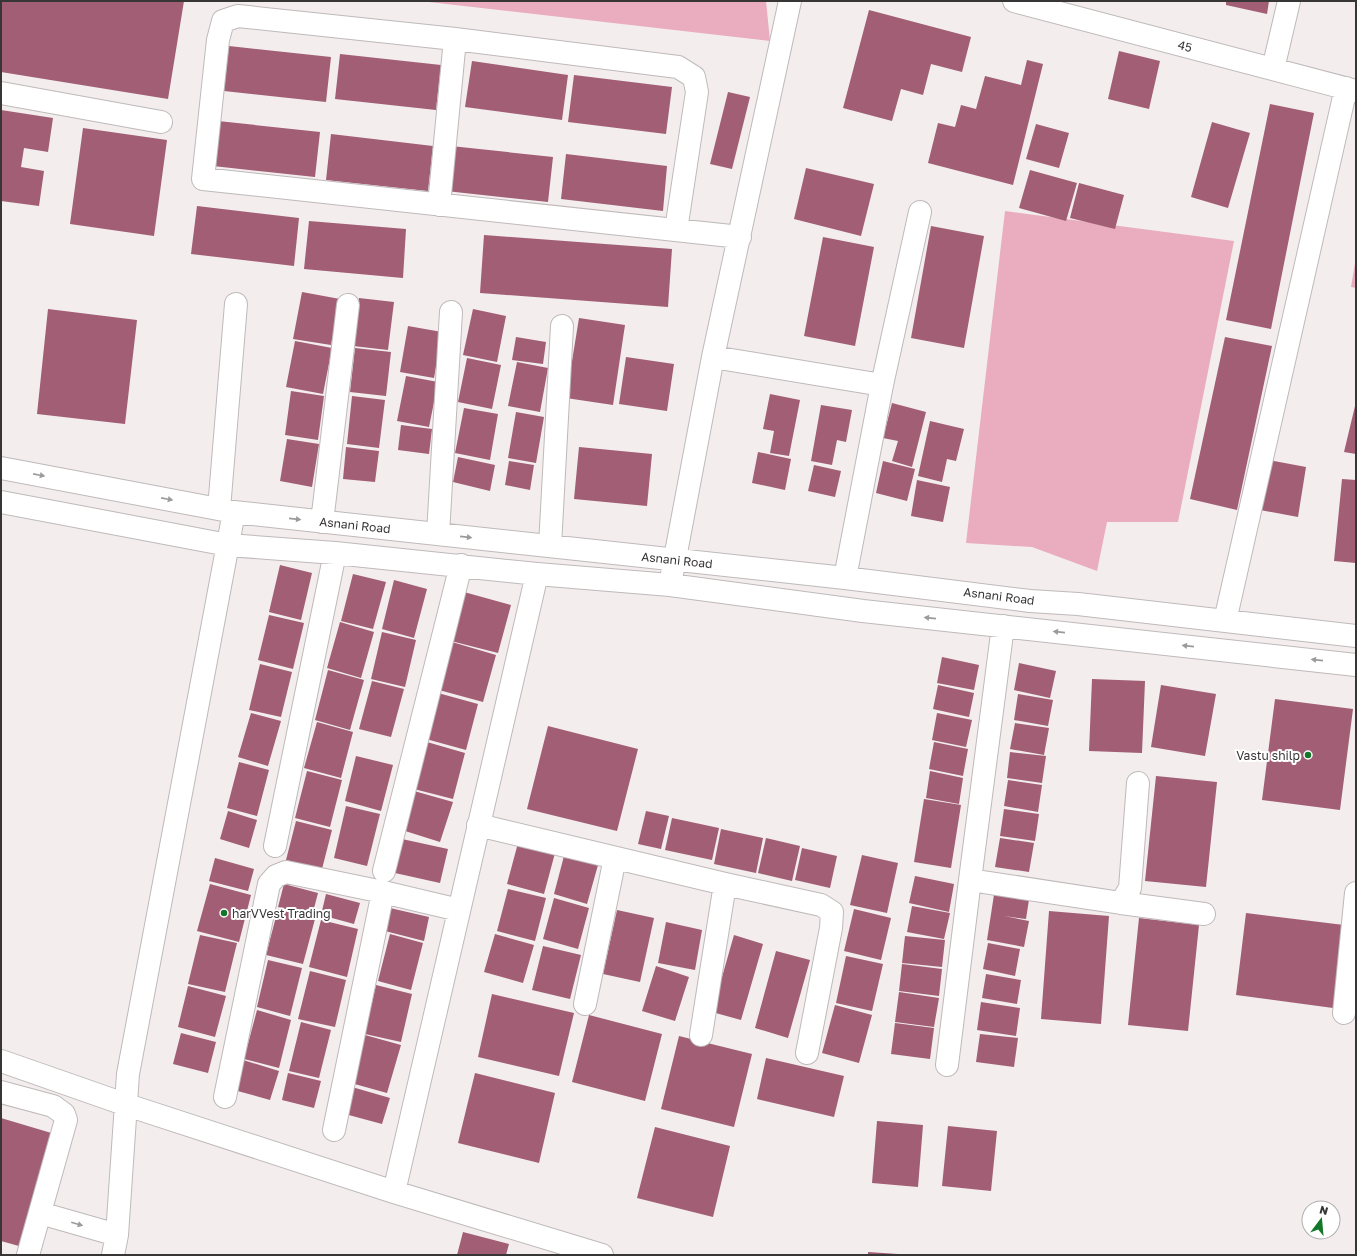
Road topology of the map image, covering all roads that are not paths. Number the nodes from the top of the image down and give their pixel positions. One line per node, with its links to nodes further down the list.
1 (790, 1): 12 (street)
2 (1014, 1): 5 (street, 45)
3 (1289, 1): 5 (street)
4 (455, 38): 9 (street); 9 (street); 11 (street)
5 (1273, 69): 6 (street, 45)
6 (1351, 90): 32 (street)
7 (1, 93): 8 (street)
8 (161, 122)
9 (439, 205): 11 (street)
10 (920, 212): 18 (street)
11 (676, 230): 12 (street)
12 (740, 237): 17 (street)
13 (236, 304): 21 (street)
14 (348, 305): 22 (street)
15 (451, 312): 23 (street)
16 (562, 326): 25 (street)
17 (713, 357): 18 (street); 27 (street)
18 (882, 386): 30 (street)
19 (1, 468): 21 (street, Asnani Road, one-way to 21)
20 (1, 502): 24 (street)
21 (226, 511): 22 (street, Asnani Road, one-way to 22); 24 (street)
22 (322, 522): 23 (street, Asnani Road)
23 (438, 534): 25 (street, Asnani Road, one-way to 25)
24 (228, 545): 26 (street); 56 (street)
25 (550, 546): 27 (street, Asnani Road)
26 (335, 553): 28 (street); 38 (street)
27 (675, 560): 30 (street, Asnani Road); 31 (street)
28 (461, 565): 29 (street); 40 (street)
29 (537, 574): 31 (street); 37 (street)
30 (845, 578): 32 (street, Asnani Road)
31 (670, 585): 33 (street, one-way to 31)
32 (1226, 621): 34 (street, Asnani Road)
33 (1003, 626): 35 (street, one-way to 33); 41 (street)
34 (1356, 636)
35 (1356, 665)
36 (1138, 783): 45 (street)
37 (478, 825): 39 (street); 46 (street)
38 (275, 846)
39 (615, 858): 42 (street); 48 (street)
40 (384, 871)
41 (970, 880): 45 (street); 53 (street)
42 (725, 884): 50 (street); 51 (street)
43 (383, 892): 46 (street); 55 (street); 57 (street)
44 (1356, 893): 49 (street)
45 (1121, 903): 47 (street)
46 (459, 910): 58 (street)
47 (1204, 914)
48 (585, 1004)
49 (1344, 1013)
50 (701, 1035)
51 (807, 1053)
52 (1, 1061): 56 (street)
53 (948, 1065)
54 (1, 1092): 59 (street)
55 (224, 1097)
56 (127, 1104): 58 (street); 60 (street)
57 (334, 1130)
58 (394, 1192): 62 (street)
59 (40, 1213): 60 (street, one-way to 60); 61 (street)
60 (115, 1245)
61 (28, 1255)
62 (602, 1255)

